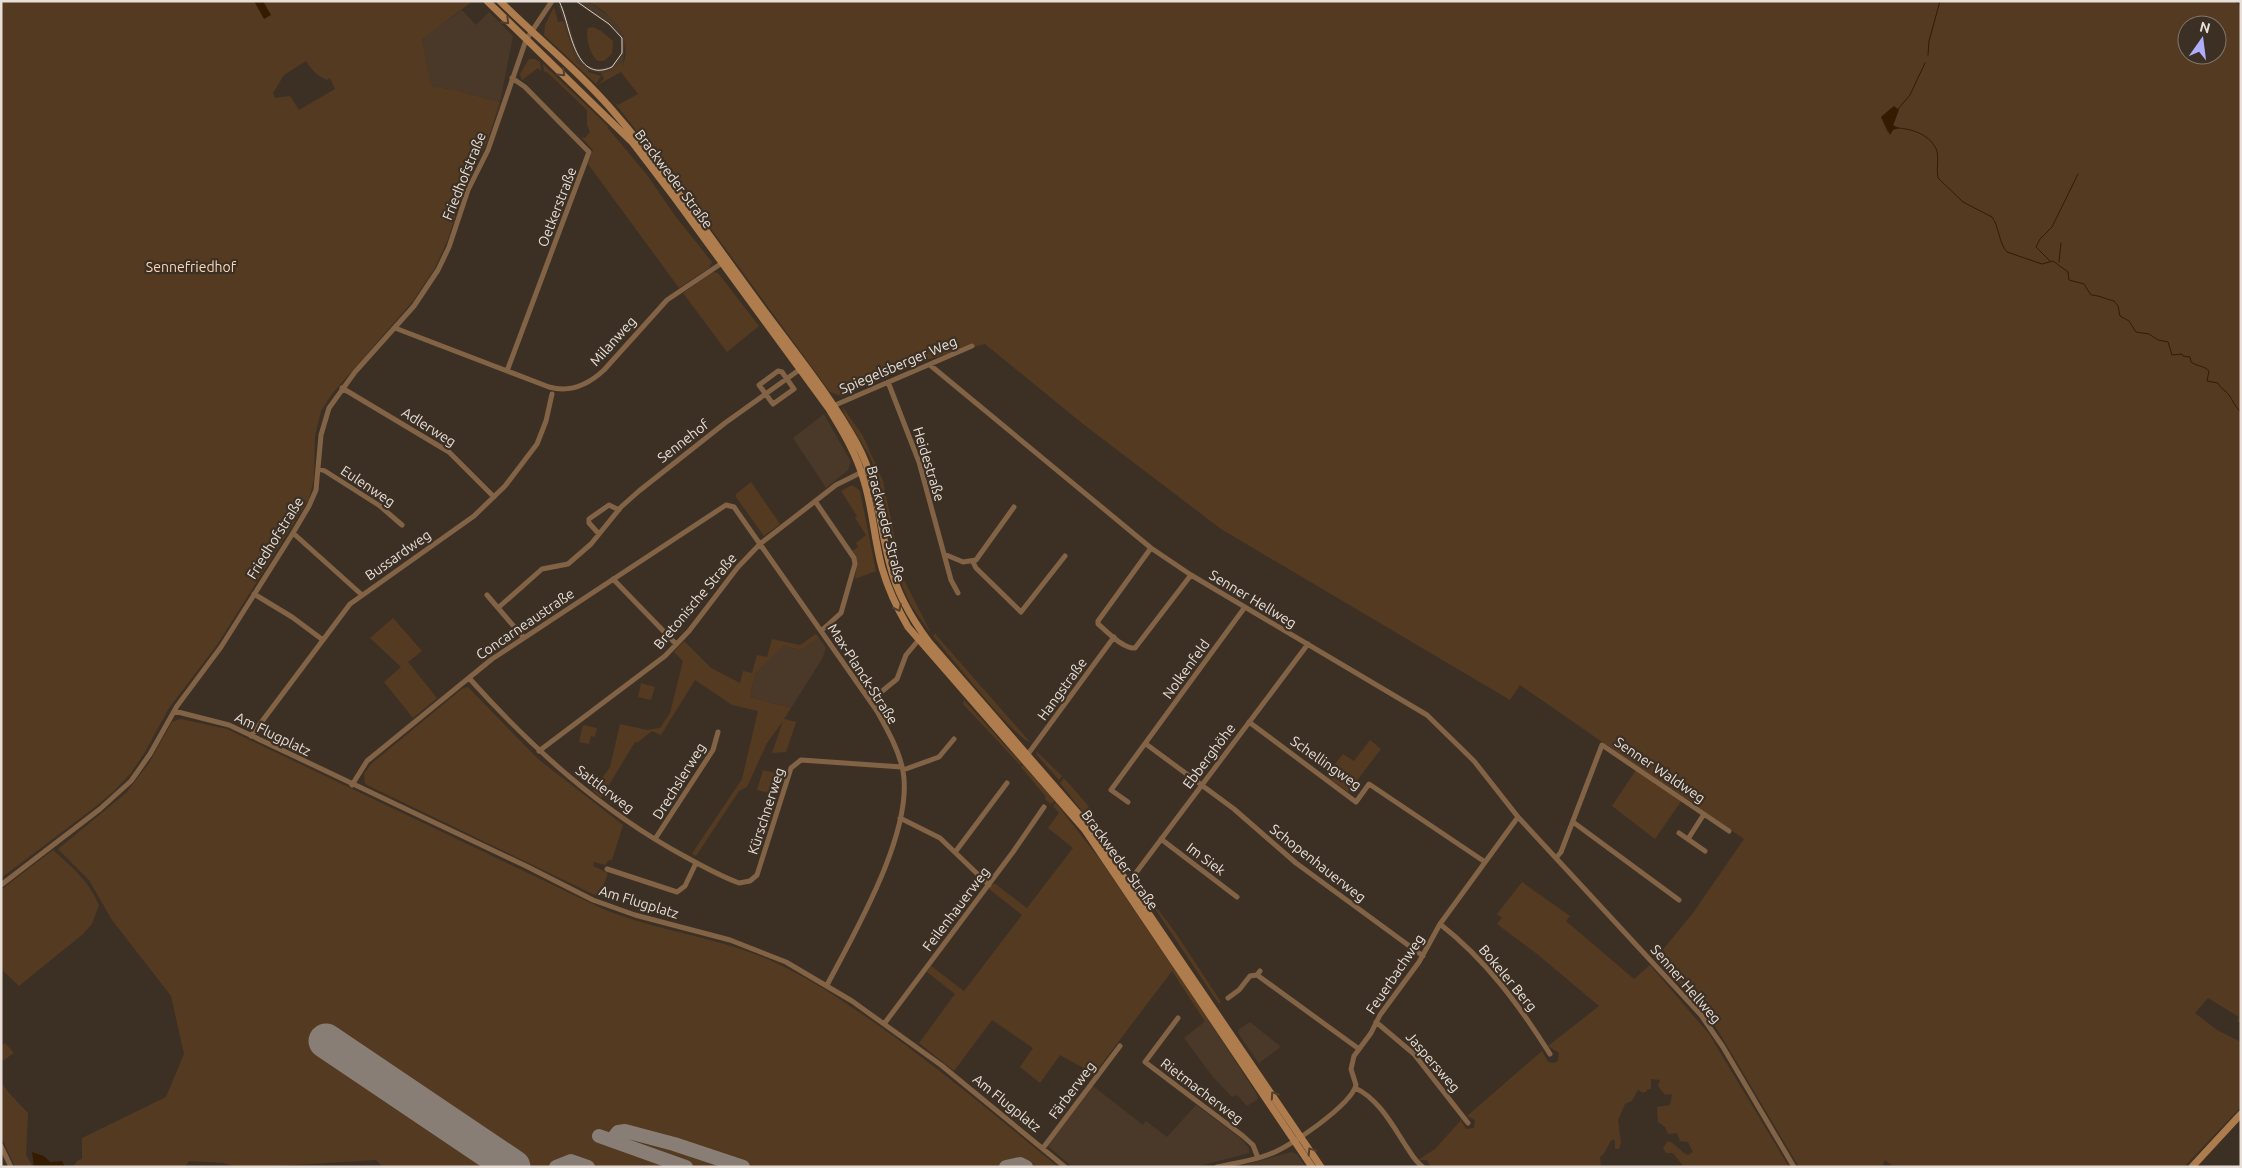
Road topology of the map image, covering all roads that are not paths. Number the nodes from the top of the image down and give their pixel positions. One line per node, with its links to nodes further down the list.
1 (487, 1): 5 (main road, Brackweder Straße, one-way to 5)
2 (500, 1): 4 (main road, Brackweder Straße)
3 (552, 1): 4 (street, Friedhofstraße)
4 (530, 31): 5 (street, Friedhofstraße); 18 (main road, Brackweder Straße)
5 (526, 40): 6 (street, Friedhofstraße); 7 (main road, Brackweder Straße, one-way to 7)
6 (512, 78): 8 (street, Friedhofstraße); 12 (street, Oetkerstraße)
7 (722, 263): 11 (main road, Brackweder Straße); 12 (street, Milanweg)
8 (395, 328): 12 (street, Milanweg); 15 (street, Friedhofstraße)
9 (972, 346): 10 (street, Spiegelsberger Weg)
10 (930, 364): 14 (street, Spiegelsberger Weg); 31 (street, Senner Hellweg)
11 (800, 370): 13 (street, Sennehof); 21 (main road, Brackweder Straße)
12 (507, 371)
13 (788, 379): 17 (street, Sennehof); 17 (street); 17 (street)
14 (888, 382): 18 (street, Spiegelsberger Weg); 32 (street, Heidestraße)
15 (342, 388): 20 (street, Friedhofstraße); 22 (street, Adlerweg)
16 (552, 394): 22 (street, Bussardweg)
17 (765, 395): 26 (street, Sennehof)
18 (833, 406): 19 (main road, Brackweder Straße)
19 (869, 469): 21 (street, Bretonische Straße); 45 (main road, Brackweder Straße)
20 (319, 470): 27 (street, Eulenweg); 28 (street, Friedhofstraße)
21 (861, 472): 23 (street, Bretonische Straße); 45 (main road, Brackweder Straße, one-way to 45)
22 (494, 497): 40 (street, Bussardweg)
23 (815, 501): 30 (street, Bretonische Straße); 43 (street)
24 (730, 506): 30 (street, Max-Planck-Straße); 36 (street, Concarneaustraße)
25 (1014, 507): 34 (street)
26 (619, 510): 29 (street, Sennehof); 29 (street)
27 (402, 525)
28 (293, 534): 38 (street, Friedhofstraße); 40 (street)
29 (599, 534): 41 (street, Sennehof)
30 (760, 544): 43 (street, Max-Planck-Straße); 48 (street, Bretonische Straße)
31 (1151, 548): 35 (street, Senner Hellweg); 46 (street)
32 (944, 554): 34 (street); 37 (street, Heidestraße)
33 (1064, 556): 34 (street)
34 (973, 562)
35 (1191, 575): 42 (street, Senner Hellweg); 46 (street)
36 (613, 579): 44 (street, Concarneaustraße); 48 (street)
37 (958, 593)
38 (254, 594): 47 (street); 52 (street, Friedhofstraße)
39 (487, 594): 41 (street)
40 (362, 595): 47 (street, Bussardweg)
41 (499, 607): 44 (street)
42 (1245, 607): 49 (street, Senner Hellweg); 57 (street, Nolkenfeld)
43 (821, 631): 51 (street, Max-Planck-Straße)
44 (524, 637): 50 (street, Concarneaustraße)
45 (921, 637): 51 (street); 59 (main road, Brackweder Straße); 100 (main road, Brackweder Straße)
46 (1114, 637): 59 (street, Hangstraße)
47 (322, 640): 55 (street, Bussardweg)
48 (676, 644): 58 (street, Bretonische Straße)
49 (1308, 644): 53 (street, Ebberghöhe); 67 (street, Senner Hellweg)
50 (469, 678): 58 (street, Sattlerweg); 62 (street, Concarneaustraße)
51 (870, 701): 60 (street, Max-Planck-Straße)
52 (174, 711): 55 (street, Am Flugplatz); 83 (street, Friedhofstraße)
53 (1249, 722): 63 (street, Ebberghöhe); 78 (street, Schellingweg)
54 (718, 732): 74 (street, Drechslerweg)
55 (251, 736): 62 (street, Am Flugplatz)
56 (954, 739): 60 (street)
57 (1146, 744): 63 (street); 64 (street, Nolkenfeld)
58 (539, 750): 74 (street, Sattlerweg)
59 (1028, 754): 82 (main road, Brackweder Straße)
60 (903, 769): 68 (street, Max-Planck-Straße); 81 (street, Kürschnerweg)
61 (1007, 783): 75 (street)
62 (352, 785): 89 (street, Am Flugplatz)
63 (1201, 785): 72 (street, Ebberghöhe); 88 (street, Schopenhauerweg)
64 (1128, 802)
65 (1044, 807): 84 (street, Feilenhauerweg)
66 (1704, 814): 69 (street, Senner Waldweg); 70 (street, Senner Waldweg); 73 (street, Senner Waldweg)
67 (1518, 817): 77 (street, Senner Hellweg); 78 (street, Feuerbachweg)
68 (900, 818): 75 (street); 89 (street, Max-Planck-Straße)
69 (1573, 822): 77 (street); 86 (street)
70 (1729, 831)
71 (1679, 833): 73 (street)
72 (1161, 839): 82 (street, Ebberghöhe); 85 (street, Im Siek)
73 (1688, 839): 76 (street)
74 (655, 840): 79 (street, Sattlerweg)
75 (956, 851): 84 (street)
76 (1705, 851)
77 (1556, 858): 110 (street, Senner Hellweg)
78 (1485, 862): 87 (street, Feuerbachweg)
79 (696, 863): 80 (street); 81 (street, Sattlerweg)
80 (607, 869)
81 (750, 882)
82 (1129, 882): 100 (main road, Brackweder Straße, one-way to 82)
83 (1, 885)
84 (988, 885): 93 (street, Feilenhauerweg)
85 (1237, 897)
86 (1679, 900)
87 (1440, 924): 88 (street, Feuerbachweg); 96 (street, Bokeler Berg)
88 (1423, 956): 92 (street, Feuerbachweg)
89 (827, 985): 93 (street, Am Flugplatz)
90 (1228, 998): 95 (street)
91 (1178, 1018): 103 (street, Rietmacherweg)
92 (1376, 1022): 95 (street, Feuerbachweg); 99 (street, Jaspersweg)
93 (884, 1024): 102 (street, Am Flugplatz)
94 (1120, 1046): 102 (street, Färberweg)
95 (1359, 1049): 97 (street, Feuerbachweg)
96 (1550, 1054)
97 (1355, 1088): 100 (street); 109 (street)
98 (2241, 1114): 111 (main road)
99 (1468, 1122)
100 (1298, 1138): 103 (street); 107 (main road, Brackweder Straße); 108 (main road, Brackweder Straße, one-way to 100)
101 (1, 1146): 104 (street)
102 (1043, 1148): 105 (street, Am Flugplatz)
103 (1258, 1158): 106 (street)
104 (11, 1167)
105 (1065, 1167)
106 (1217, 1167)
107 (1312, 1167)
108 (1321, 1167)
109 (1423, 1167)
110 (1794, 1167)
111 (2192, 1167)

